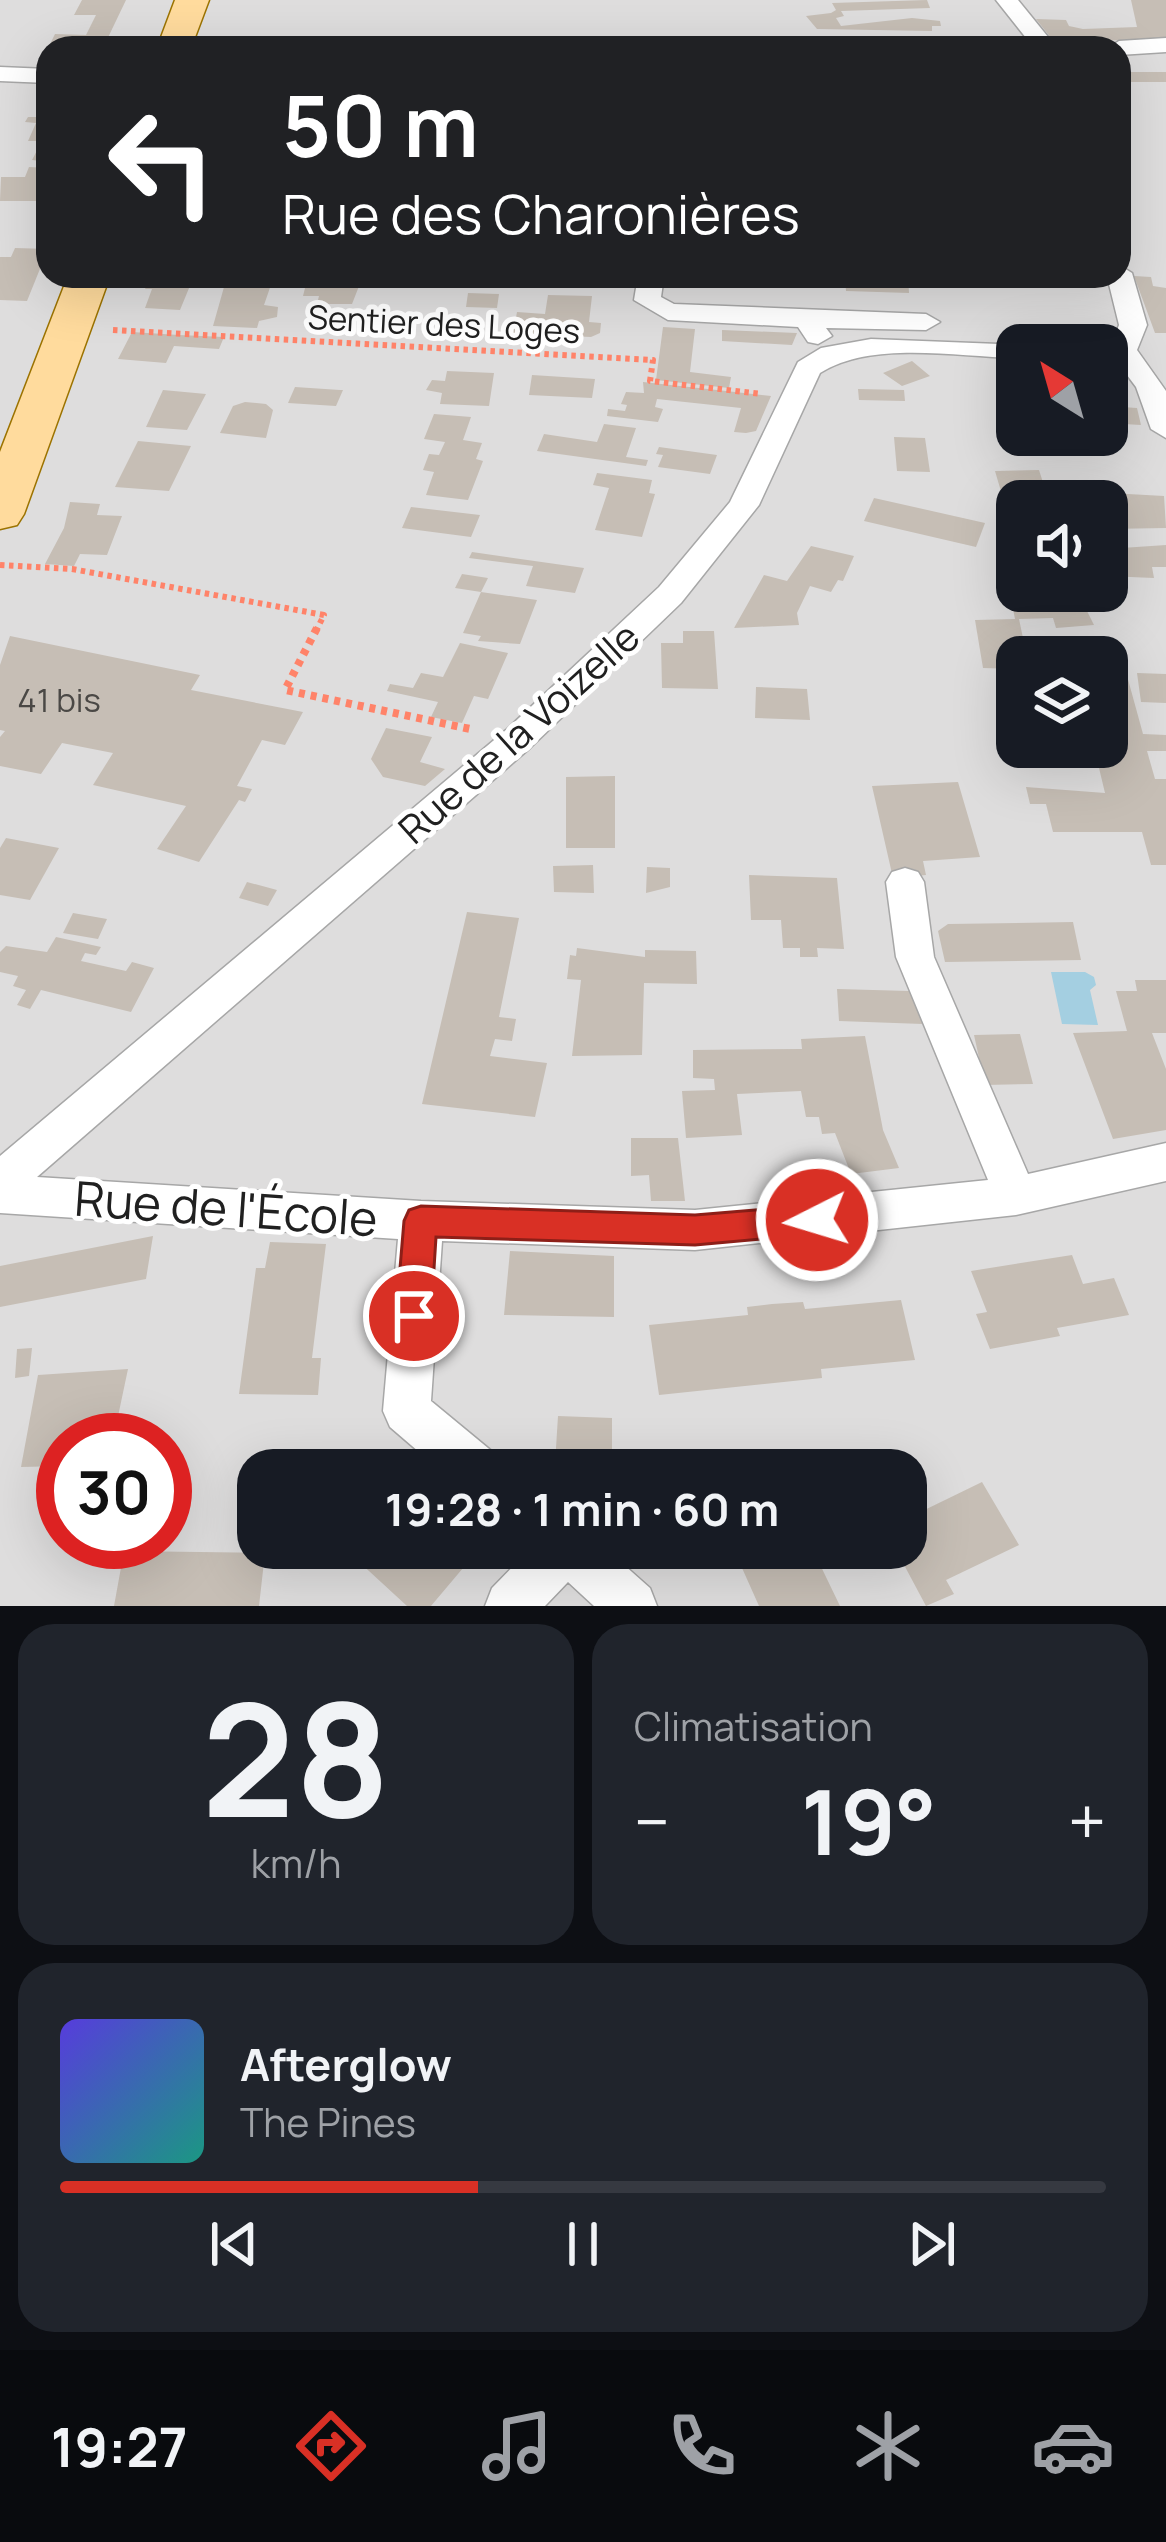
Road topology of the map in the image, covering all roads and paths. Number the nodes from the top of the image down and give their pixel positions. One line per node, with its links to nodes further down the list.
1 (192, 0): 3 (main road)
2 (1007, 0): 4 (street)
3 (178, 36)
4 (1036, 36)
5 (1166, 46): 6 (street)
6 (1131, 47)
7 (0, 74): 8 (street)
8 (36, 76)
9 (85, 288): 14 (main road)
10 (649, 288): 12 (street)
11 (1123, 288): 15 (street)
12 (807, 320): 13 (street); 17 (street)
13 (926, 322)
14 (70, 328): 19 (path, Sentier des Loges); 21 (main road)
15 (1128, 332)
16 (996, 350): 17 (street)
17 (831, 354): 19 (street, Rue de la Voizelle)
18 (1128, 360): 20 (street)
19 (791, 397): 23 (street, Rue de la Voizelle)
20 (1166, 429)
21 (0, 514)
22 (0, 566): 23 (path)
23 (518, 739): 26 (street, Rue de la Voizelle)
24 (905, 882): 28 (street)
25 (1166, 1162): 28 (street, Rue de l'École)
26 (0, 1182)
27 (0, 1194): 29 (street, Rue de l'École)
28 (1016, 1196): 29 (street, Rue de l'École)
29 (421, 1221): 30 (street)
30 (452, 1449)
31 (546, 1569): 33 (street)
32 (591, 1569): 34 (street)
33 (510, 1606)
34 (632, 1606)

